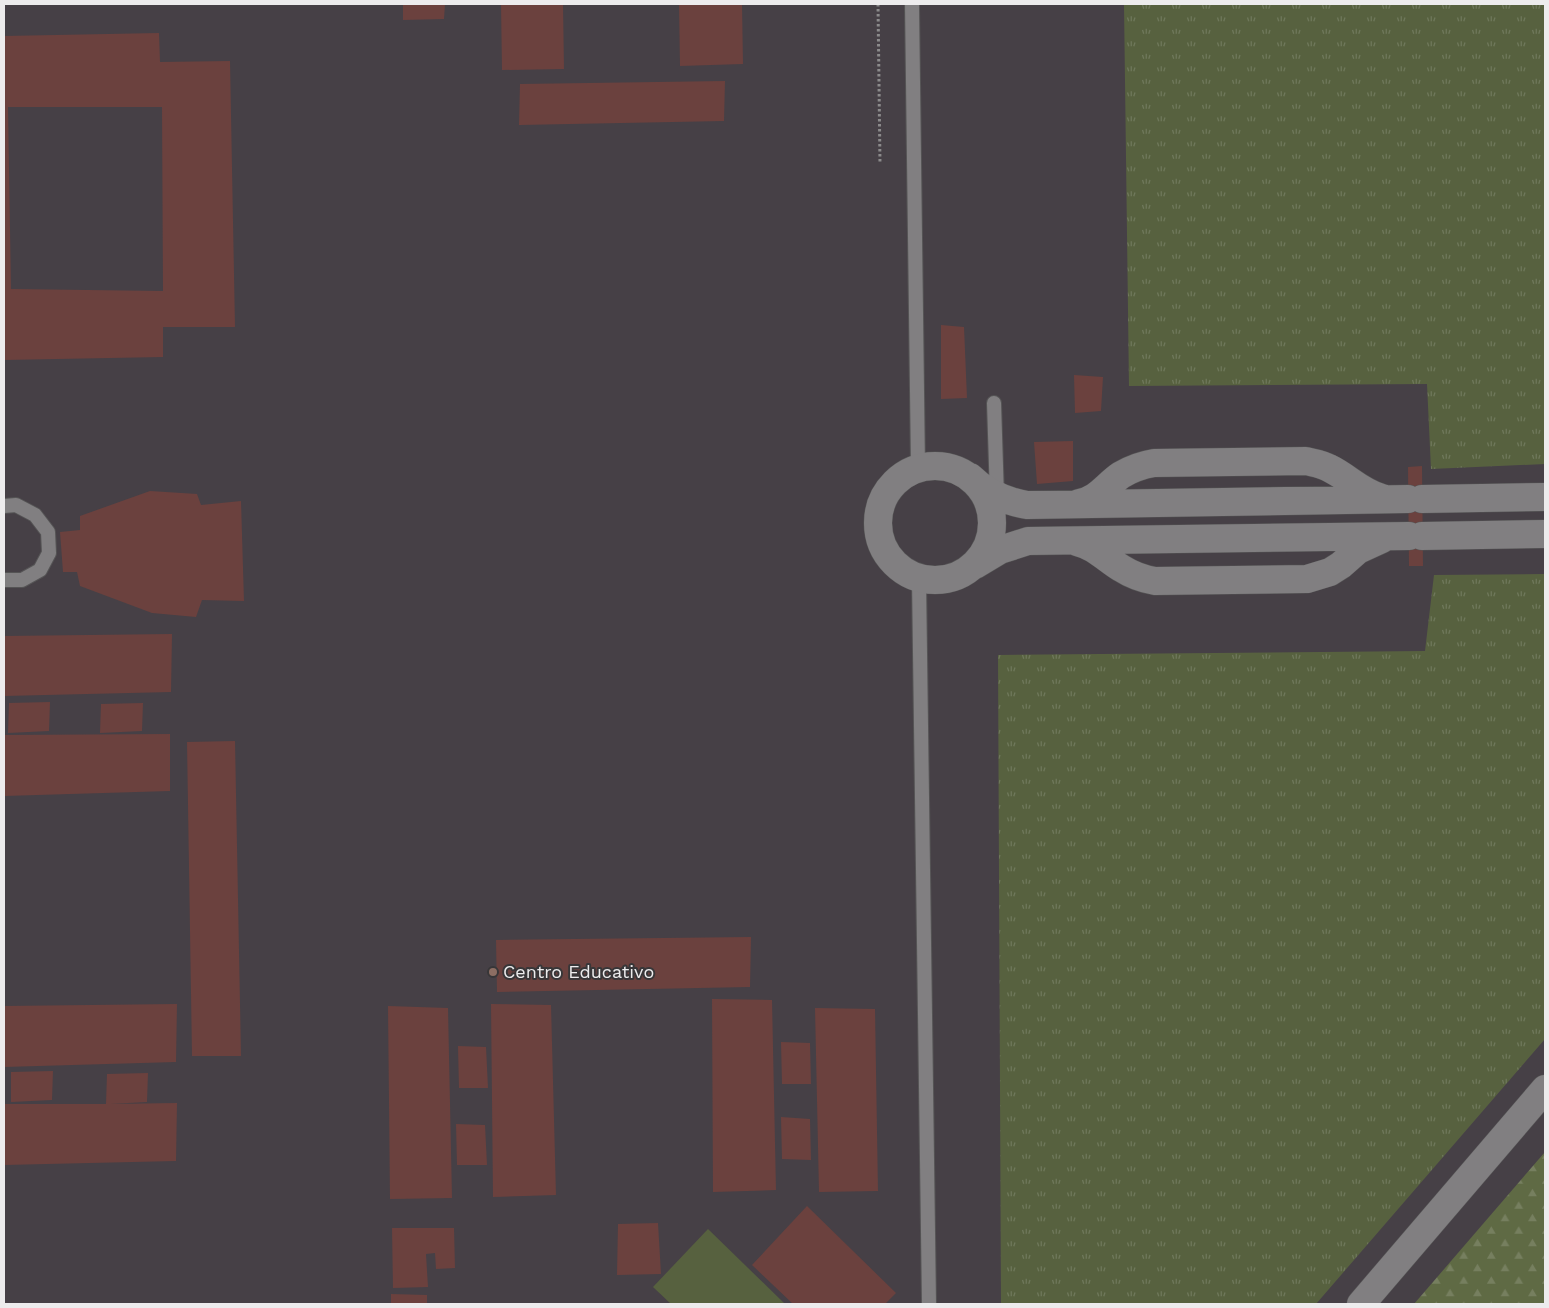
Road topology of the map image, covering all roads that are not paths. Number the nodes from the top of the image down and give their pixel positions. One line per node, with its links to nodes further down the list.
1 (912, 4): 3 (lane)
2 (994, 404): 5 (lane)
3 (918, 468): 4 (street); 15 (street)
4 (970, 477): 5 (street); 13 (street)
5 (997, 497): 8 (street)
6 (1545, 498): 7 (street)
7 (1407, 499): 8 (street); 8 (street)
8 (1068, 504)
9 (4, 506): 14 (lane)
10 (1545, 534): 11 (street)
11 (1407, 536): 12 (street); 12 (street)
12 (1068, 541): 13 (street)
13 (976, 565): 15 (street)
14 (4, 580)
15 (920, 580): 17 (lane)
16 (1545, 1089): 18 (street)
17 (930, 1304)
18 (1361, 1304)

